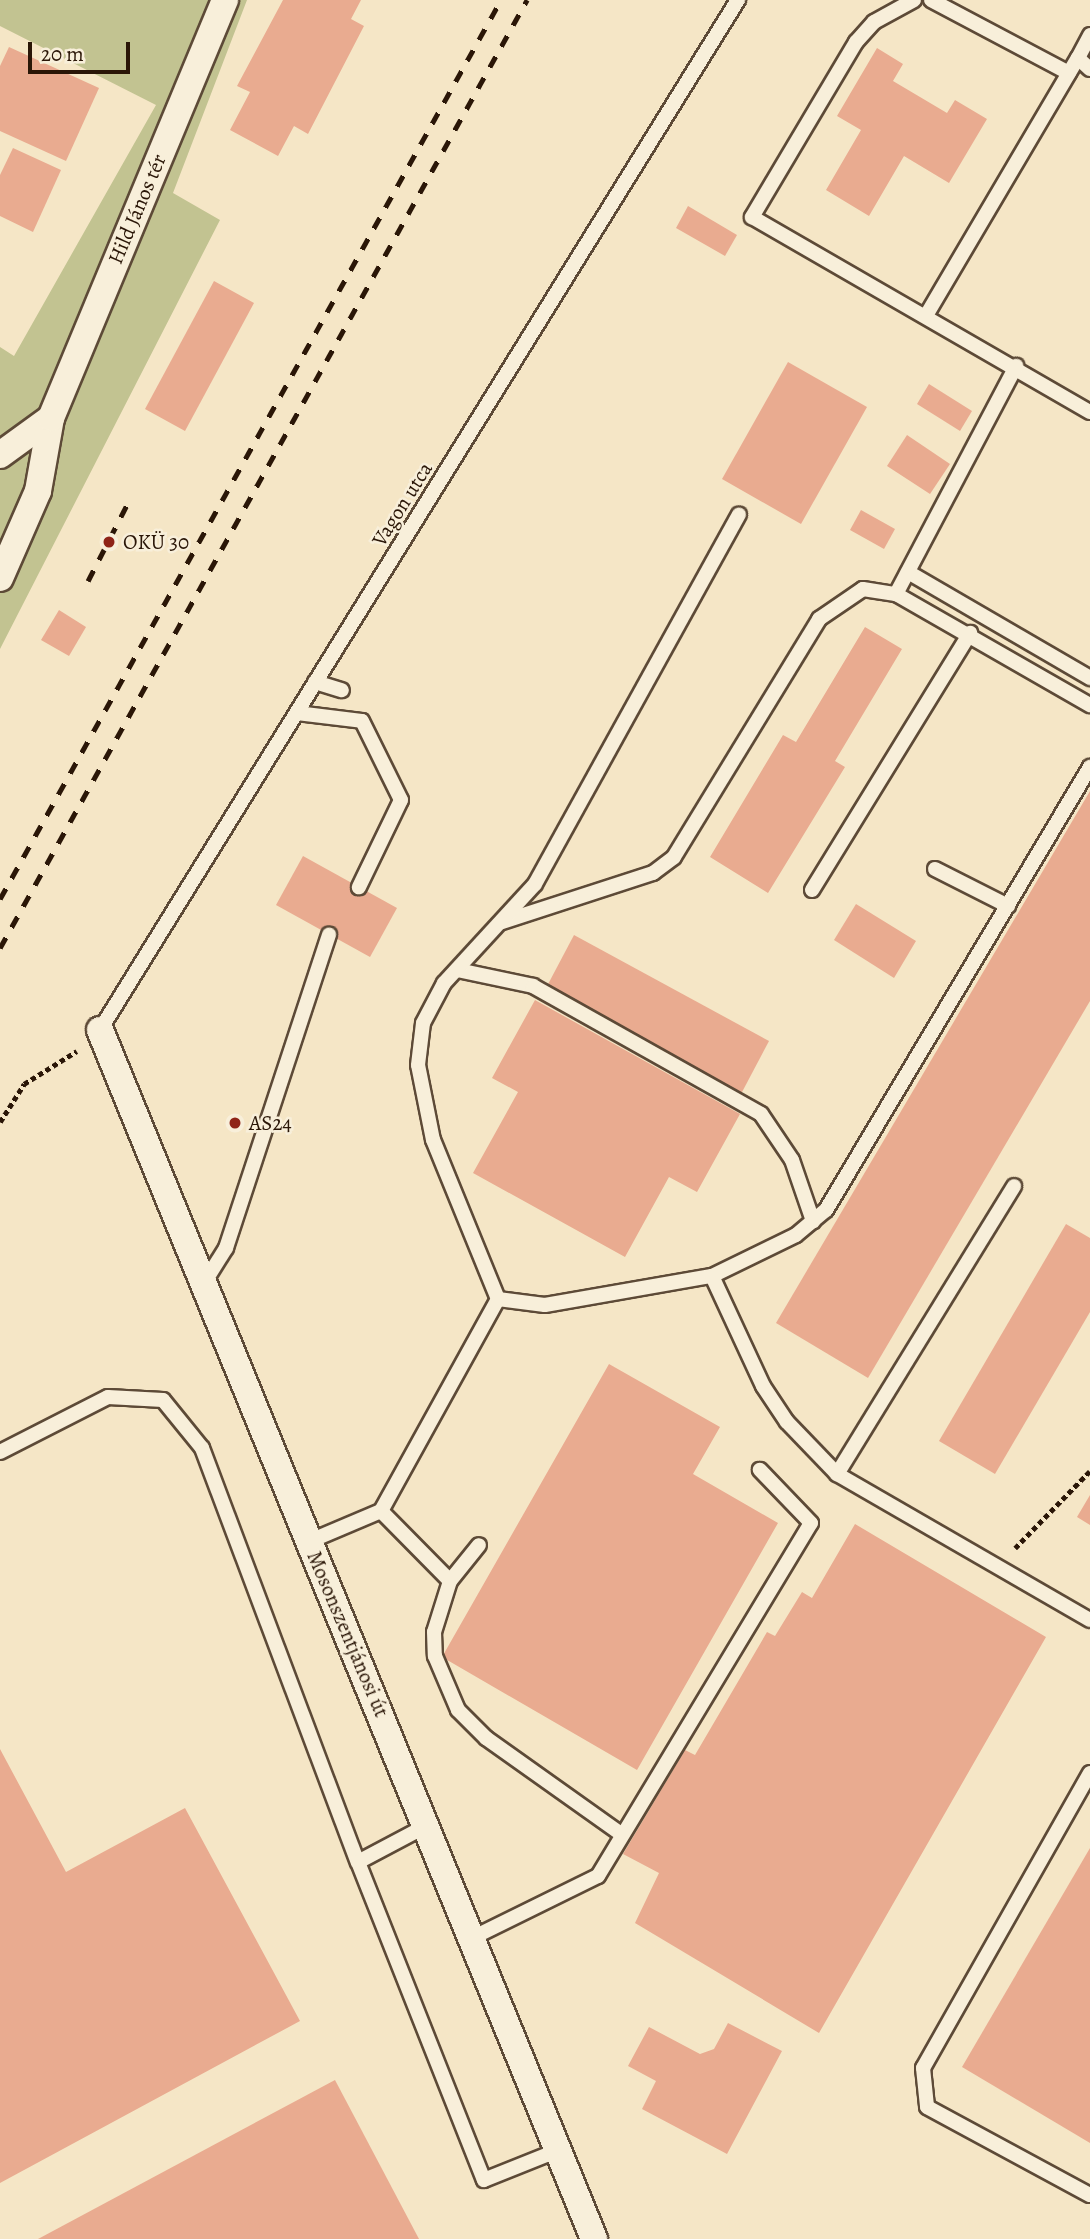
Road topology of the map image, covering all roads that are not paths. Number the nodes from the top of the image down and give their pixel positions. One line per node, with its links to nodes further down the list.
1 (225, 0): 12 (street, Hild János tér)
2 (738, 0): 20 (lane, Vagon utca)
3 (914, 0): 9 (lane)
4 (932, 0): 8 (lane)
5 (1090, 35): 6 (lane)
6 (1078, 58): 7 (lane); 8 (lane)
7 (1090, 69)
8 (1069, 73): 9 (lane)
9 (927, 314): 10 (lane)
10 (1016, 366): 11 (lane); 15 (lane)
11 (1090, 412)
12 (51, 418): 13 (street); 16 (street, Hild János tér)
13 (0, 455)
14 (739, 515): 29 (lane)
15 (908, 572): 17 (lane); 19 (lane)
16 (0, 579)
17 (897, 594): 18 (lane); 29 (lane)
18 (970, 633): 22 (lane); 27 (lane)
19 (1090, 678)
20 (315, 682): 21 (lane); 23 (lane, Vagon utca)
21 (342, 690)
22 (1090, 705)
23 (296, 713): 26 (lane); 32 (lane, Vagon utca)
24 (1090, 767): 28 (lane)
25 (935, 869): 28 (lane)
26 (359, 887)
27 (813, 890)
28 (1009, 906): 34 (lane)
29 (501, 923): 31 (lane)
30 (329, 934): 36 (lane)
31 (458, 970): 34 (lane); 37 (lane)
32 (100, 1030): 36 (street, Mosonszentjánosi út)
33 (1014, 1186): 40 (lane)
34 (813, 1221): 35 (lane)
35 (712, 1276): 37 (lane); 40 (lane)
36 (204, 1283): 42 (street, Mosonszentjánosi út)
37 (498, 1299): 41 (lane)
38 (0, 1452): 49 (lane)
39 (760, 1470): 48 (lane)
40 (837, 1474): 45 (lane)
41 (381, 1511): 42 (lane); 44 (lane)
42 (310, 1541): 47 (street, Mosonszentjánosi út)
43 (479, 1545): 44 (lane)
44 (450, 1581): 48 (lane)
45 (1090, 1620)
46 (1090, 1773): 52 (lane)
47 (428, 1825): 49 (lane); 50 (street, Mosonszentjánosi út)
48 (621, 1834): 50 (lane)
49 (358, 1862): 51 (lane)
50 (474, 1937): 51 (street, Mosonszentjánosi út)
51 (559, 2150): 53 (street, Mosonszentjánosi út)
52 (1090, 2194)
53 (594, 2239)

